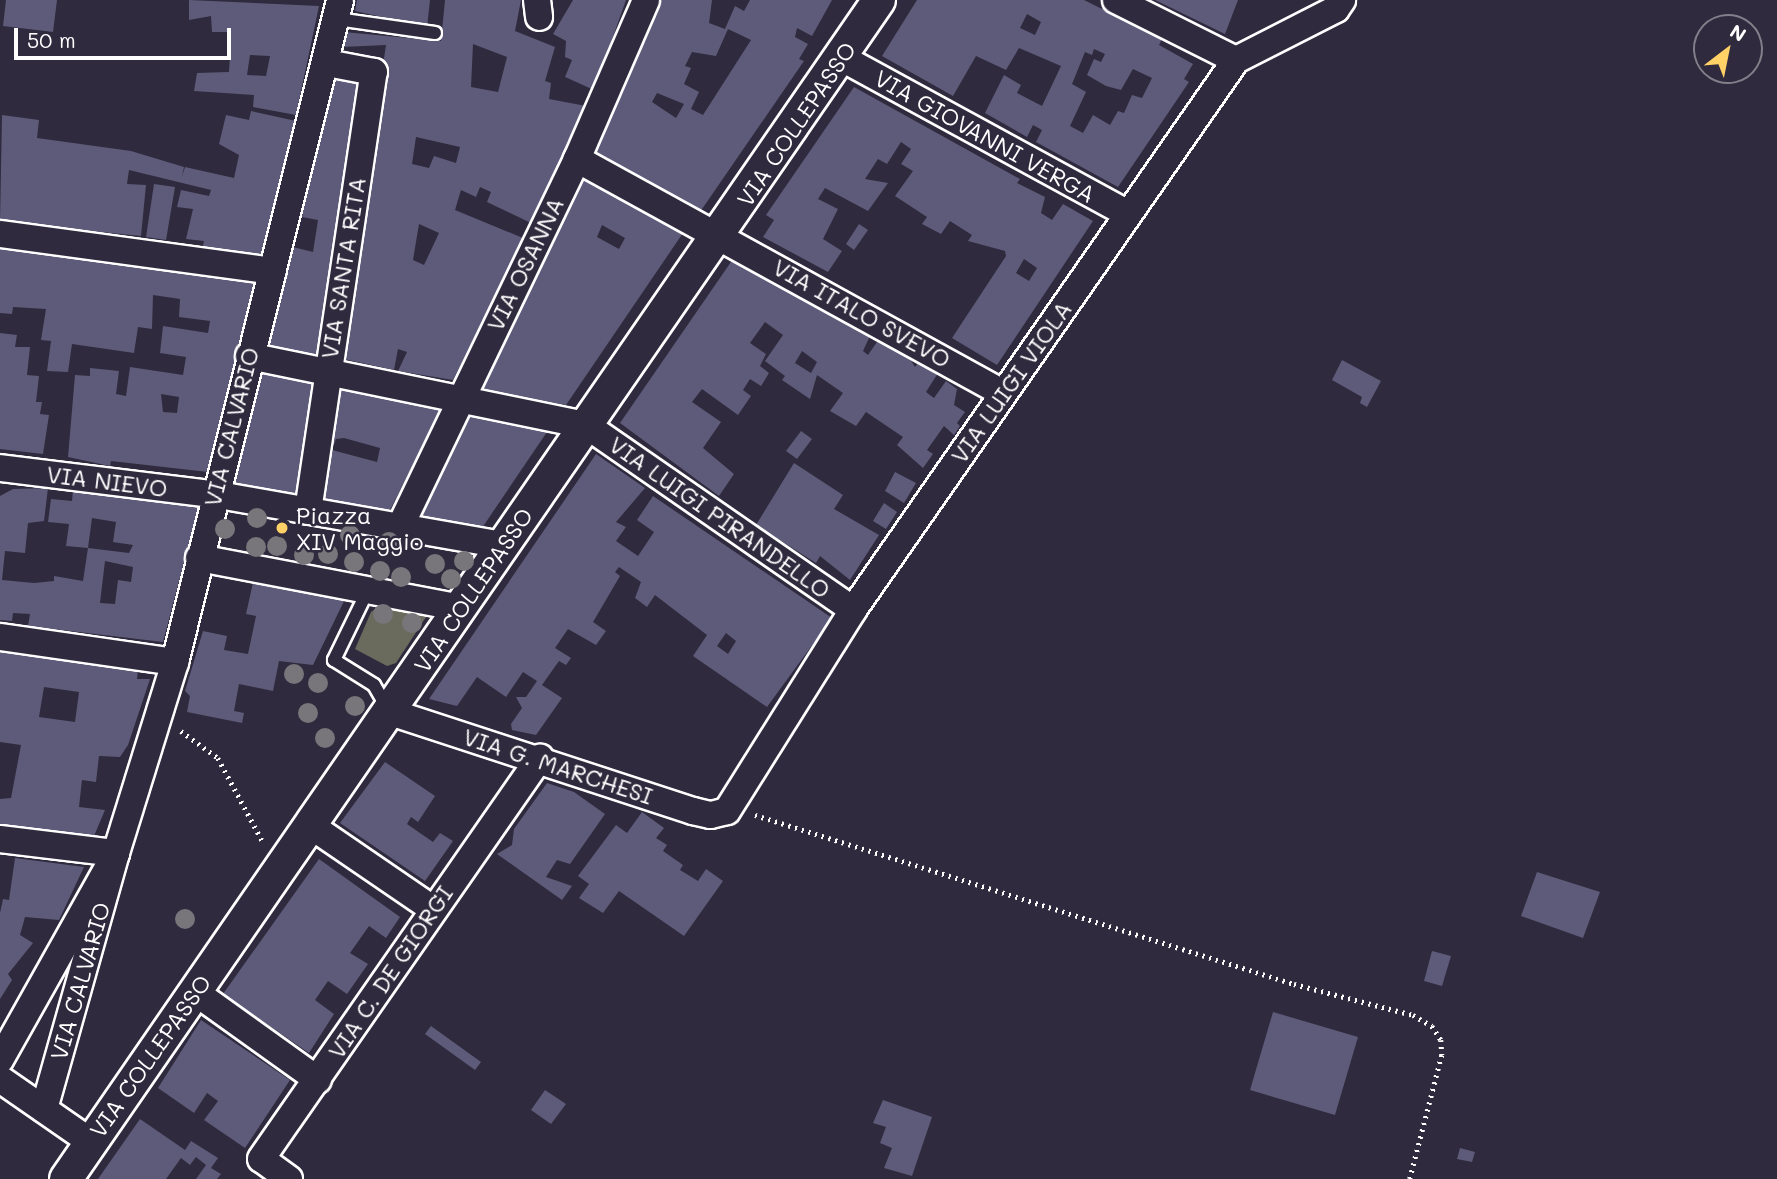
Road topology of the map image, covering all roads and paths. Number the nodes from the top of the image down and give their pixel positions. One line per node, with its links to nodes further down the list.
1 (646, 0): 10 (street, VIA OSANNA)
2 (879, 0): 7 (street, VIA COLLEPASSO)
3 (1116, 0): 8 (street)
4 (1342, 0): 8 (street, VIA LUIGI VIOLA)
5 (338, 10): 6 (lane); 9 (street, VIA CALVARIO)
6 (435, 33)
7 (842, 58): 11 (street, VIA GIOVANNI VERGA); 12 (street, VIA COLLEPASSO)
8 (1236, 60): 11 (street, VIA LUIGI VIOLA)
9 (327, 63): 14 (street, VIA CALVARIO); 16 (street, VIA SANTA RITA)
10 (576, 159): 12 (street, VIA ITALO SVEVO); 18 (street, VIA OSANNA)
11 (1128, 214): 17 (street, VIA LUIGI VIOLA)
12 (720, 233): 17 (street, VIA ITALO SVEVO); 19 (street, VIA COLLEPASSO)
13 (0, 234): 14 (street)
14 (272, 271): 15 (street, VIA CALVARIO)
15 (249, 356): 16 (street); 21 (street, VIA CALVARIO)
16 (328, 369): 18 (street); 22 (street, VIA SANTA RITA)
17 (1003, 393): 28 (street, VIA LUIGI VIOLA)
18 (459, 397): 19 (street); 23 (street, VIA OSANNA)
19 (586, 425): 24 (street, VIA COLLEPASSO); 28 (street, VIA LUIGI PIRANDELLO)
20 (0, 468): 21 (street, VIA NIEVO)
21 (213, 494): 22 (street, VIA NIEVO); 25 (street, VIA CALVARIO)
22 (308, 511): 23 (street, VIA NIEVO)
23 (400, 527): 24 (street, VIA NIEVO)
24 (503, 545): 27 (street, VIA COLLEPASSO)
25 (199, 558): 26 (street); 30 (street, VIA CALVARIO)
26 (368, 590): 27 (street); 31 (lane)
27 (460, 608): 31 (street, VIA COLLEPASSO)
28 (853, 610): 34 (street, VIA LUIGI VIOLA)
29 (0, 637): 30 (street)
30 (176, 662): 32 (street, VIA CALVARIO)
31 (390, 712): 33 (street, VIA G. MARCHESI); 35 (street, VIA COLLEPASSO)
32 (159, 720): 37 (street, VIA CALVARIO); 38 (path)
33 (540, 758): 34 (street, VIA G. MARCHESI); 39 (street, VIA C. DE GIORGI)
34 (727, 811): 48 (path)
35 (310, 825): 38 (street, VIA COLLEPASSO); 39 (street)
36 (0, 839): 37 (street)
37 (116, 853): 41 (street, VIA CALVARIO); 44 (street, VIA CALVARIO)
38 (286, 858): 40 (street, VIA COLLEPASSO)
39 (431, 908): 43 (street, VIA C. DE GIORGI)
40 (194, 992): 43 (street); 45 (street, VIA COLLEPASSO)
41 (0, 1060)
42 (0, 1079): 44 (street)
43 (318, 1080): 47 (street, VIA C. DE GIORGI)
44 (44, 1109): 45 (street)
45 (91, 1142): 46 (street, VIA COLLEPASSO)
46 (66, 1179)
47 (289, 1179)
48 (1410, 1179)

